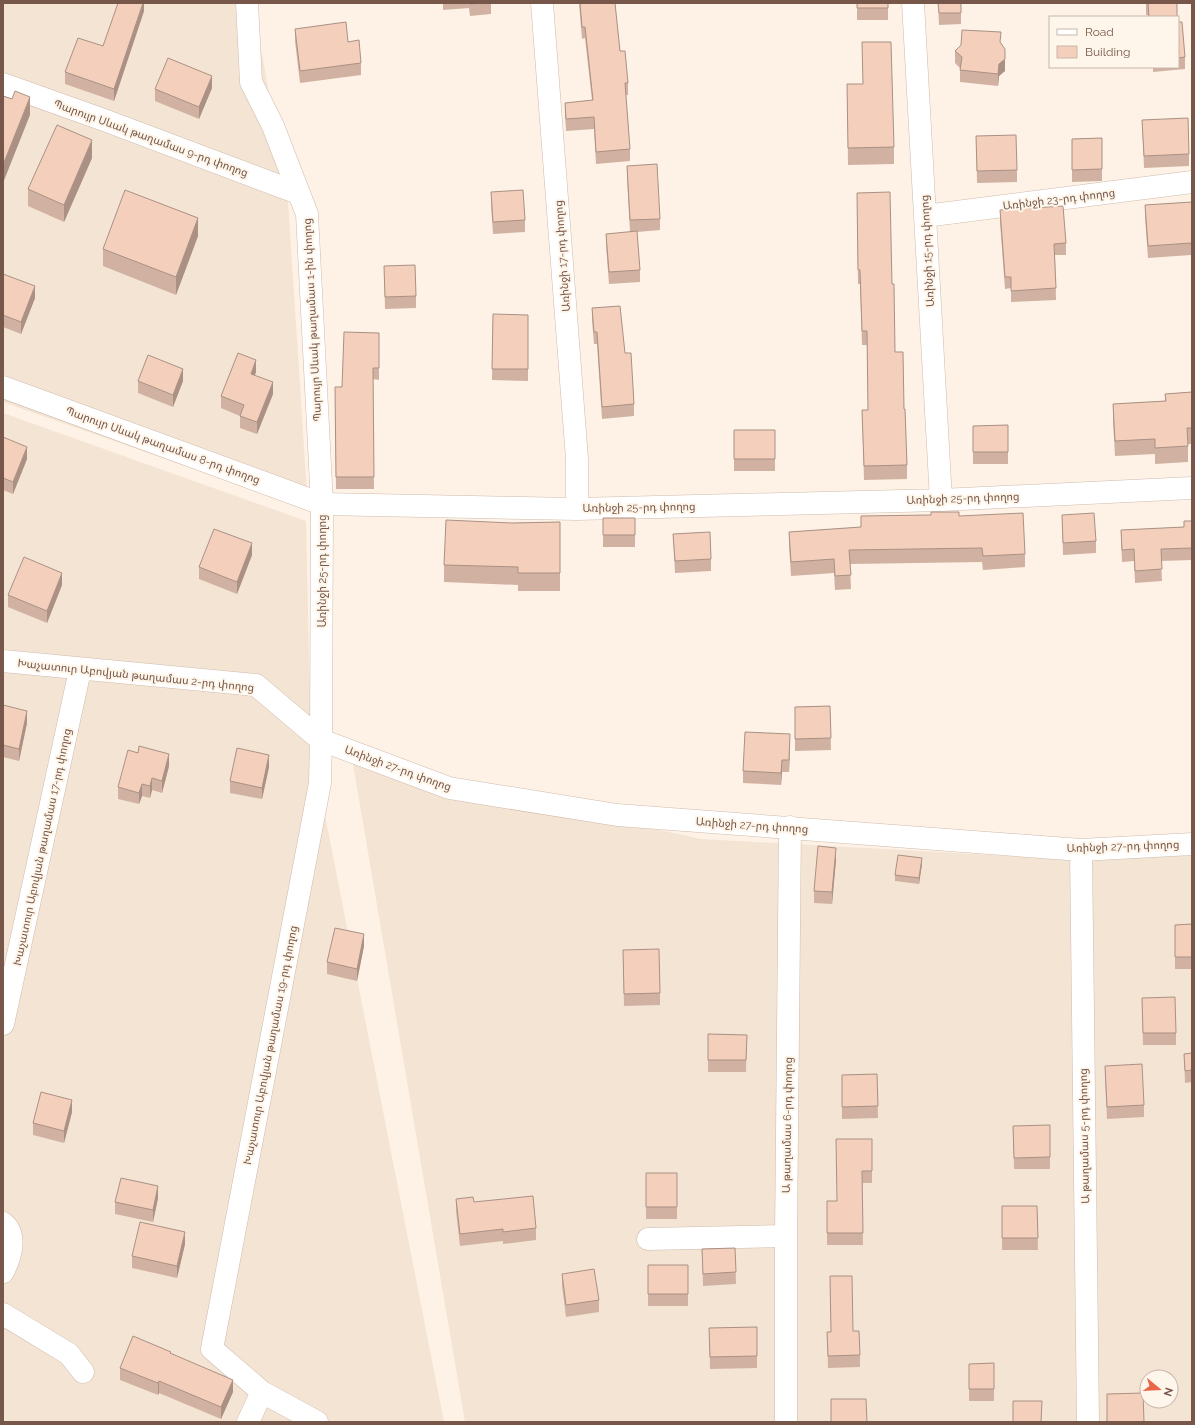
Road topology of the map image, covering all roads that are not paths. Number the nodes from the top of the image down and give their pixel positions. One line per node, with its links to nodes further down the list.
1 (247, 3): 6 (street, Պարույր Սևակ թաղամաս 1-ին փողոց)
2 (542, 3): 12 (street, Առինջի 17-րդ փողոց)
3 (913, 3): 7 (street, Առինջի 15-րդ փողոց)
4 (3, 84): 6 (street, Պարույր Սևակ թաղամաս 9-րդ փողոց)
5 (1192, 182): 7 (street, Առինջի 23-րդ փողոց)
6 (298, 193): 11 (street, Պարույր Սևակ թաղամաս 1-ին փողոց)
7 (925, 216): 10 (street, Առինջի 15-րդ փողոց)
8 (3, 387): 11 (street, Պարույր Սևակ թաղամաս 8-րդ փողոց)
9 (1192, 488): 10 (street, Առինջի 25-րդ փողոց)
10 (941, 500): 12 (street, Առինջի 25-րդ փողոց)
11 (322, 504): 12 (street, Առինջի 25-րդ փողոց); 15 (street, Առինջի 25-րդ փողոց)
12 (577, 509)
13 (3, 661): 14 (street, Խաչատուր Աբովյան թաղամաս 2-րդ փողոց)
14 (80, 670): 15 (street, Խաչատուր Աբովյան թաղամաս 2-րդ փողոց); 19 (street, Խաչատուր Աբովյան թաղամաս 17-րդ փողոց)
15 (321, 740): 16 (street, Առինջի 27-րդ փողոց); 26 (street, Խաչատուր Աբովյան թաղամաս 19-րդ փողոց)
16 (790, 827): 18 (street, Առինջի 27-րդ փողոց); 21 (street, Ա թաղամաս 6-րդ փողոց)
17 (1192, 844): 18 (street, Առինջի 27-րդ փողոց)
18 (1081, 850): 30 (street, Ա թաղամաս 5-րդ փողոց)
19 (3, 1024)
20 (3, 1223): 23 (street)
21 (786, 1236): 22 (street); 29 (street, Ա թաղամաս 6-րդ փողոց)
22 (648, 1239)
23 (3, 1272)
24 (3, 1314): 25 (street)
25 (83, 1372)
26 (262, 1392): 27 (street); 28 (street)
27 (248, 1422)
28 (317, 1422)
29 (786, 1422)
30 (1088, 1422)

